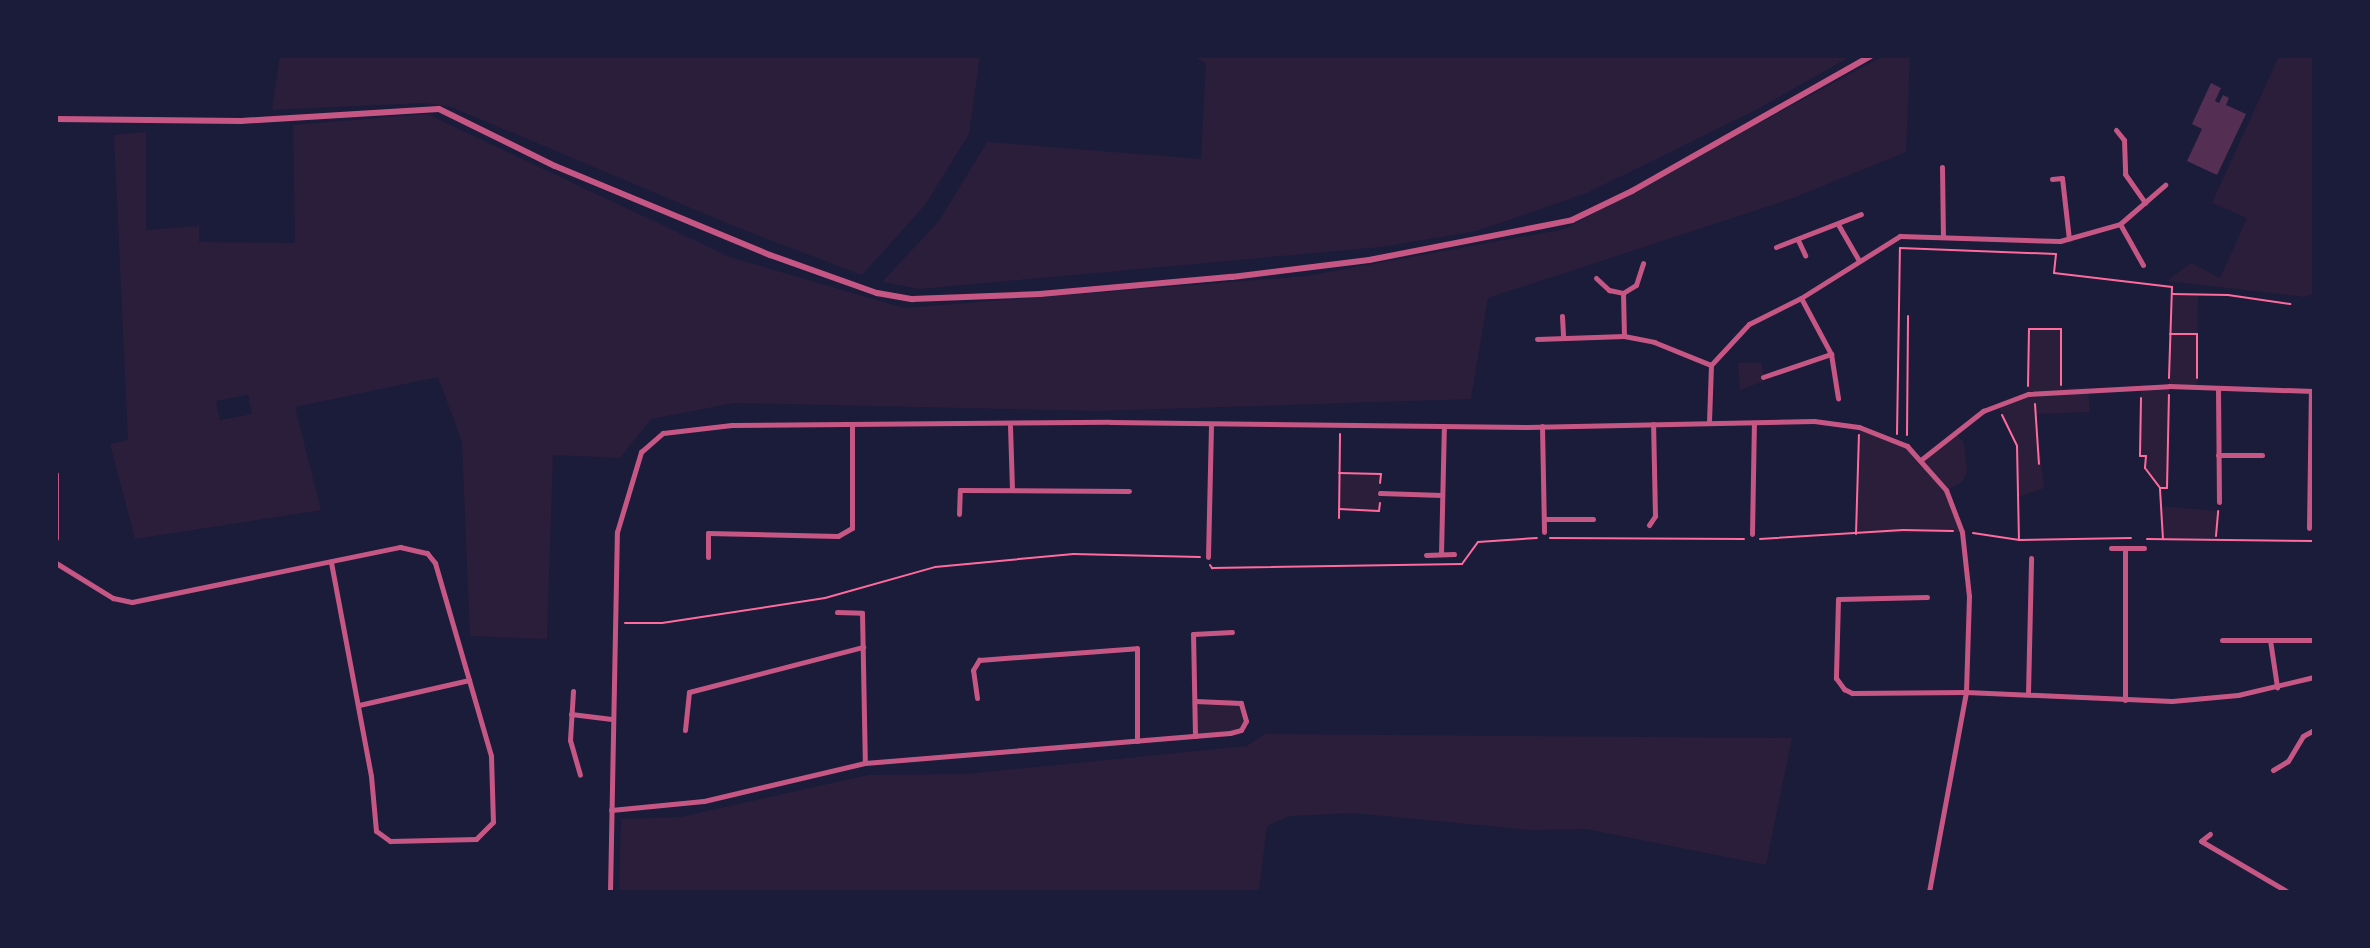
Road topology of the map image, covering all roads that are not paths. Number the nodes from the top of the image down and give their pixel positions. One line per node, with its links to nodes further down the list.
1 (1871, 56): 2 (street)
2 (56, 119)
3 (2116, 130): 7 (street)
4 (1942, 167): 11 (street)
5 (2052, 179): 12 (street)
6 (2165, 185): 7 (street)
7 (2145, 203): 9 (street)
8 (1861, 214): 10 (street)
9 (2120, 224): 12 (street); 18 (street)
10 (1839, 226): 13 (street); 16 (street)
11 (1943, 235): 12 (street); 16 (street)
12 (2069, 239)
13 (1798, 240): 14 (street); 15 (street)
14 (1776, 247)
15 (1805, 255)
16 (1859, 260): 21 (street)
17 (1643, 264): 20 (street)
18 (2143, 265)
19 (1596, 278): 20 (street)
20 (1623, 293): 23 (street)
21 (1801, 298): 26 (street); 27 (street)
22 (1562, 316): 24 (street)
23 (1624, 336): 24 (street); 27 (street)
24 (1563, 338): 25 (street)
25 (1537, 339)
26 (1831, 354): 28 (street); 31 (street)
27 (1711, 365): 32 (street)
28 (1763, 377)
29 (2218, 388): 30 (street); 40 (street); 42 (street)
30 (2312, 391): 52 (street)
31 (1838, 398)
32 (1709, 422): 33 (street); 35 (street)
33 (1754, 423): 42 (street); 56 (street)
34 (1211, 424): 36 (street); 37 (street); 65 (street)
35 (1653, 424): 38 (street); 53 (street)
36 (1010, 426): 39 (street); 44 (street)
37 (1444, 426): 38 (street); 47 (street)
38 (1542, 426): 50 (street)
39 (852, 427): 64 (street); 87 (street)
40 (2218, 455): 41 (street); 48 (street)
41 (2262, 455)
42 (1922, 459): 80 (street)
43 (56, 474): 57 (street)
44 (1012, 490): 45 (street); 49 (street)
45 (1129, 491)
46 (1380, 493): 47 (street)
47 (1442, 495): 61 (street)
48 (2219, 502)
49 (959, 514)
50 (1544, 519): 51 (street); 55 (street)
51 (1593, 519)
52 (2312, 520): 54 (street)
53 (1649, 525)
54 (2309, 528)
55 (1544, 531)
56 (1752, 534)
57 (56, 538)
58 (2111, 548): 59 (street)
59 (2124, 548): 60 (street); 83 (street)
60 (2144, 548)
61 (1441, 554): 62 (street); 63 (street)
62 (1454, 554)
63 (1426, 555)
64 (708, 557)
65 (1208, 557)
66 (2031, 558): 81 (street)
67 (331, 562): 68 (street); 77 (street); 85 (street)
68 (56, 563)
69 (1927, 597): 80 (street)
70 (836, 612): 75 (street)
71 (1232, 632): 84 (street)
72 (2222, 640): 73 (street)
73 (2270, 640): 74 (street); 78 (street)
74 (2314, 640)
75 (863, 647): 88 (street); 92 (street)
76 (2314, 677): 78 (street)
77 (469, 680): 85 (street); 85 (street)
78 (2277, 687): 83 (street)
79 (573, 691): 86 (street)
80 (1966, 692): 81 (street); 98 (street)
81 (2028, 694): 83 (street)
82 (977, 698): 91 (street)
83 (2125, 700)
84 (1195, 701): 90 (street); 90 (street)
85 (359, 705)
86 (571, 714): 87 (street); 94 (street)
87 (612, 719): 95 (street)
88 (685, 730)
89 (2314, 730): 93 (street)
90 (1195, 736): 91 (street)
91 (1138, 741): 92 (street)
92 (865, 763): 95 (street)
93 (2273, 770)
94 (580, 775)
95 (611, 810): 97 (street)
96 (2210, 834): 99 (street)
97 (610, 892)
98 (1929, 892)
99 (2288, 892)

